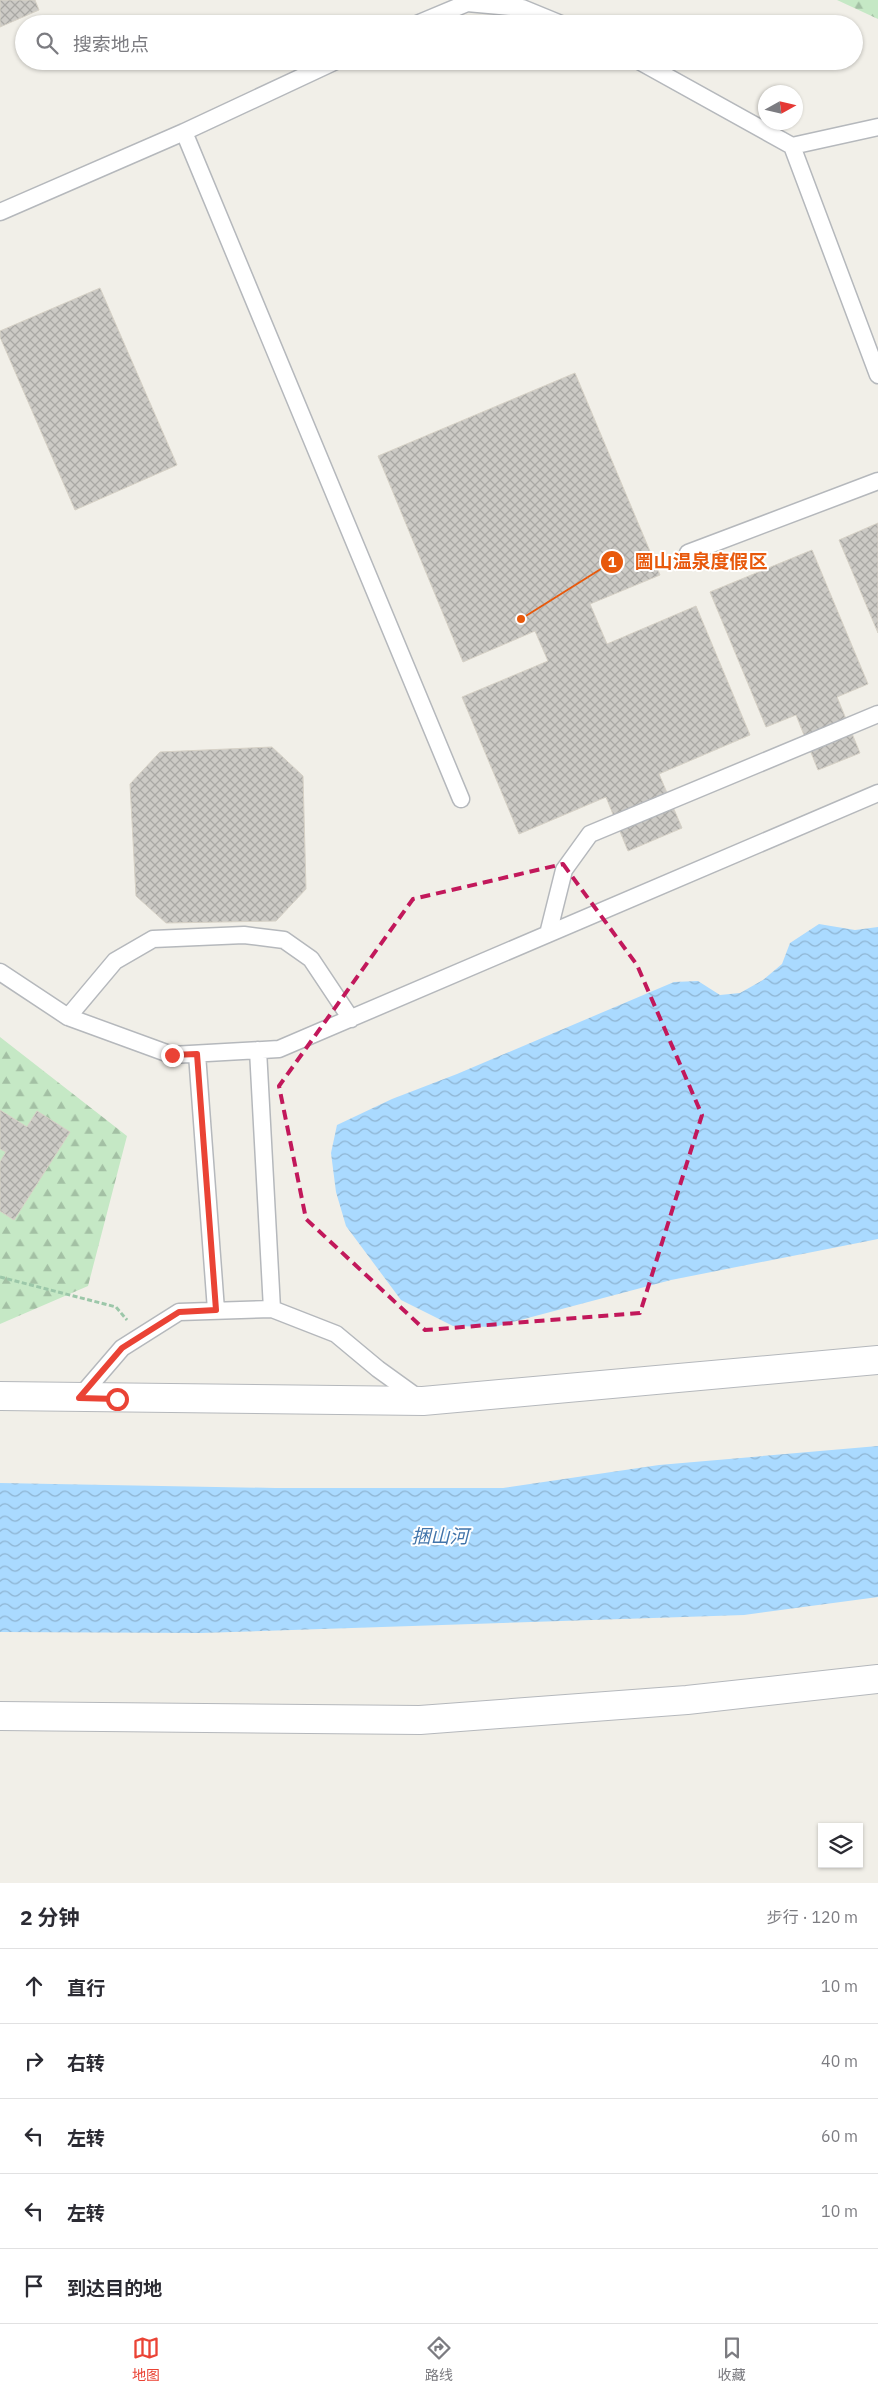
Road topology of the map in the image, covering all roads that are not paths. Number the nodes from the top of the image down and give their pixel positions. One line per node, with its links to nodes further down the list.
1 (438, 15): 2 (lane)
2 (539, 15)
3 (317, 70): 6 (lane)
4 (655, 70): 7 (lane)
5 (878, 127): 7 (lane)
6 (184, 132): 8 (lane); 14 (lane)
7 (792, 146): 9 (lane)
8 (0, 212)
9 (878, 375)
10 (878, 481): 11 (lane)
11 (688, 553)
12 (878, 714): 15 (lane)
13 (878, 793): 15 (lane)
14 (462, 799)
15 (548, 934): 18 (lane)
16 (0, 972): 17 (lane)
17 (68, 1017): 18 (lane); 20 (lane)
18 (351, 1019): 19 (lane)
19 (258, 1050): 20 (lane); 21 (lane)
20 (197, 1054): 22 (lane)
21 (272, 1309): 22 (lane); 26 (lane)
22 (216, 1310): 25 (lane)
23 (878, 1360): 26 (street)
24 (0, 1396): 25 (street)
25 (79, 1398): 26 (street)
26 (423, 1401)
27 (878, 1679): 28 (street)
28 (0, 1716)

